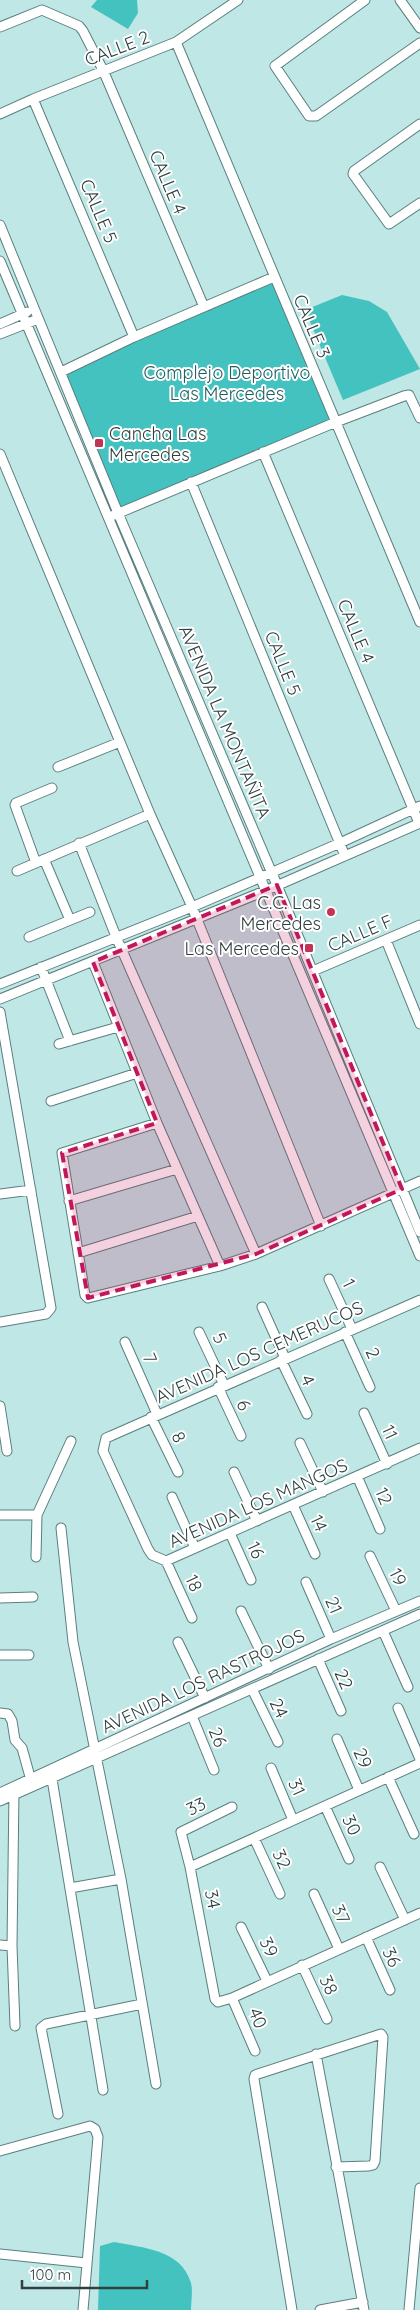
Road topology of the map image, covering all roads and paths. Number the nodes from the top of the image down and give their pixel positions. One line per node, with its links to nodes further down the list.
1 (238, 0): 6 (street, CALLE 2)
2 (365, 0): 7 (street)
3 (400, 0): 5 (street)
4 (0, 27): 8 (street, CALLE 4)
5 (420, 28)
6 (176, 42): 8 (street, CALLE 2); 15 (street, CALLE 3)
7 (420, 43)
8 (103, 70): 9 (street, CALLE 2); 16 (street, CALLE 4)
9 (33, 98): 10 (street, CALLE 2); 23 (street, CALLE 5)
10 (0, 114)
11 (420, 124): 12 (street)
12 (420, 203)
13 (0, 225): 17 (street, AVENIDA LA MONTAÑITA)
14 (0, 261): 18 (street, AVENIDA LA MONTAÑITA)
15 (274, 277): 16 (street); 26 (street, CALLE 3)
16 (204, 307): 23 (street)
17 (34, 309): 18 (street); 19 (street, AVENIDA LA MONTAÑITA)
18 (22, 314): 20 (street); 21 (street, AVENIDA LA MONTAÑITA)
19 (38, 319): 21 (street); 24 (street, AVENIDA LA MONTAÑITA)
20 (0, 324)
21 (26, 324): 22 (street); 31 (street, AVENIDA LA MONTAÑITA)
22 (0, 334)
23 (134, 337): 24 (street)
24 (61, 372): 30 (street, AVENIDA LA MONTAÑITA)
25 (420, 418): 26 (street)
26 (336, 422): 27 (street); 32 (street, CALLE 3)
27 (263, 452): 29 (street); 36 (street, CALLE 4)
28 (0, 454): 33 (street)
29 (191, 482): 30 (street); 40 (street, CALLE 5)
30 (118, 514): 31 (street); 44 (street, AVENIDA LA MONTAÑITA)
31 (107, 517): 45 (street, AVENIDA LA MONTAÑITA)
32 (420, 622)
33 (120, 742): 34 (street); 37 (street)
34 (58, 767)
35 (52, 788): 42 (street)
36 (417, 808): 38 (street, CALLE 4); 40 (street)
37 (150, 814): 39 (street); 48 (street)
38 (420, 823): 41 (street)
39 (79, 843): 42 (street); 54 (street)
40 (340, 843): 41 (street, CALLE 5); 44 (street)
41 (345, 856): 46 (street)
42 (40, 861): 43 (street); 51 (street)
43 (18, 871)
44 (272, 872): 45 (street); 46 (street, AVENIDA LA MONTAÑITA)
45 (261, 876): 47 (street, AVENIDA LA MONTAÑITA); 48 (street)
46 (278, 885): 47 (street); 59 (street, AVENIDA LA MONTAÑITA)
47 (267, 890): 50 (street); 74 (street, AVENIDA LA MONTAÑITA)
48 (192, 907): 50 (street); 54 (street)
49 (90, 912): 51 (street)
50 (196, 919): 56 (street); 78 (street)
51 (70, 920): 53 (street)
52 (420, 925): 55 (street, CALLE F)
53 (30, 937)
54 (117, 939): 56 (street); 58 (street)
55 (386, 940): 59 (street, CALLE F); 64 (street)
56 (122, 950): 57 (street); 81 (street)
57 (93, 962): 60 (street); 65 (street)
58 (40, 968): 60 (street); 61 (street)
59 (313, 971): 74 (street, AVENIDA LA MONTAÑITA)
60 (46, 981): 62 (street); 66 (street)
61 (0, 984)
62 (0, 999)
63 (0, 1012): 73 (street)
64 (420, 1024)
65 (118, 1027): 66 (street); 68 (street)
66 (70, 1041): 67 (street)
67 (58, 1044)
68 (137, 1073): 69 (street); 70 (street)
69 (51, 1101)
70 (157, 1123): 71 (street); 76 (street)
71 (177, 1169): 76 (street); 77 (street)
72 (420, 1181): 74 (street)
73 (31, 1190): 75 (street); 87 (street)
74 (397, 1191): 78 (street); 79 (street, AVENIDA LA MONTAÑITA); 82 (street, AVENIDA LA MONTAÑITA)
75 (0, 1194)
76 (68, 1201): 80 (street)
77 (198, 1216): 80 (street); 83 (street)
78 (321, 1226): 81 (street)
79 (420, 1232)
80 (78, 1253): 83 (street)
81 (256, 1254): 83 (street)
82 (420, 1256)
83 (220, 1266)
84 (329, 1279): 88 (street, 1)
85 (420, 1300): 88 (street, AVENIDA LOS CEMERUCOS)
86 (262, 1307): 91 (street, 4)
87 (0, 1322)
88 (348, 1330): 91 (street, AVENIDA LOS CEMERUCOS); 93 (street, 2)
89 (199, 1332): 92 (street, 5)
90 (125, 1342): 97 (street, 7)
91 (283, 1359): 92 (street, AVENIDA LOS CEMERUCOS); 96 (street, 4)
92 (221, 1386): 97 (street, AVENIDA LOS CEMERUCOS); 100 (street, 6)
93 (370, 1387)
94 (0, 1406): 98 (street)
95 (364, 1413): 105 (street, 11)
96 (307, 1414)
97 (154, 1415): 99 (street, AVENIDA LOS CEMERUCOS); 106 (street, 8)
98 (1, 1422): 104 (street)
99 (112, 1434): 122 (street, AVENIDA LOS MANGOS)
100 (241, 1436)
101 (71, 1441): 112 (street)
102 (300, 1443): 109 (street)
103 (420, 1449): 105 (street, AVENIDA LOS MANGOS)
104 (7, 1451)
105 (387, 1464): 108 (street, AVENIDA LOS MANGOS)
106 (178, 1472)
107 (234, 1472): 114 (street)
108 (358, 1476): 109 (street, AVENIDA LOS MANGOS); 116 (street, 12)
109 (323, 1492): 111 (street, AVENIDA LOS MANGOS)
110 (172, 1497): 118 (street)
111 (293, 1505): 114 (street, AVENIDA LOS MANGOS); 119 (street, 14)
112 (37, 1515): 113 (street); 121 (street)
113 (0, 1516)
114 (257, 1521): 117 (street, AVENIDA LOS MANGOS)
115 (61, 1528): 148 (street)
116 (380, 1529)
117 (230, 1533): 118 (street, AVENIDA LOS MANGOS); 123 (street, 16)
118 (195, 1548): 122 (street, AVENIDA LOS MANGOS)
119 (315, 1554)
120 (370, 1556): 129 (street, 19)
121 (36, 1557)
122 (166, 1561): 131 (street, 18)
123 (251, 1580)
124 (306, 1582): 133 (street, 21)
125 (33, 1597): 126 (street)
126 (0, 1598)
127 (420, 1601): 129 (street, AVENIDA LOS RASTROJOS)
128 (242, 1610): 138 (street)
129 (396, 1611): 133 (street, AVENIDA LOS RASTROJOS)
130 (420, 1614): 132 (street, AVENIDA LOS RASTROJOS)
131 (192, 1618)
132 (383, 1631): 137 (street, AVENIDA LOS RASTROJOS); 139 (street)
133 (331, 1640): 138 (street, AVENIDA LOS RASTROJOS)
134 (178, 1642): 141 (street)
135 (0, 1655): 136 (street)
136 (29, 1655)
137 (318, 1660): 140 (street, AVENIDA LOS RASTROJOS); 143 (street, 22)
138 (269, 1669): 141 (street, AVENIDA LOS RASTROJOS)
139 (408, 1687)
140 (252, 1689): 145 (street, AVENIDA LOS RASTROJOS); 147 (street, 24)
141 (205, 1698): 148 (street, AVENIDA LOS RASTROJOS)
142 (398, 1708): 149 (street)
143 (341, 1711)
144 (0, 1713): 155 (street)
145 (192, 1716): 148 (street, AVENIDA LOS RASTROJOS); 152 (street, 26)
146 (337, 1739): 156 (street, 29)
147 (278, 1742)
148 (95, 1754): 153 (street, AVENIDA LOS RASTROJOS); 168 (street)
149 (420, 1759)
150 (420, 1763): 154 (street)
151 (271, 1768): 162 (street, 31)
152 (214, 1770)
153 (51, 1774): 155 (street, AVENIDA LOS RASTROJOS); 169 (street)
154 (388, 1777): 156 (street); 163 (street)
155 (32, 1783): 157 (street, AVENIDA LOS RASTROJOS)
156 (359, 1790): 160 (street)
157 (15, 1791): 158 (street, AVENIDA LOS RASTROJOS); 159 (street, AVENIDA LOS RASTROJOS); 177 (street)
158 (0, 1793)
159 (0, 1802)
160 (325, 1806): 162 (street); 165 (street, 30)
161 (232, 1807): 166 (street, 33)
162 (293, 1820): 164 (street)
163 (414, 1834)
164 (254, 1838): 166 (street); 170 (street, 32)
165 (350, 1859)
166 (190, 1867): 182 (street, 34)
167 (380, 1867): 173 (street)
168 (121, 1879): 169 (street); 183 (street)
169 (70, 1888): 184 (street)
170 (280, 1894)
171 (314, 1894): 178 (street, 37)
172 (420, 1913): 173 (street)
173 (405, 1920): 175 (street)
174 (241, 1928): 180 (street, 39)
175 (366, 1937): 178 (street); 181 (street, 36)
176 (0, 1945): 177 (street)
177 (12, 1946): 186 (street)
178 (339, 1949): 179 (street)
179 (302, 1965): 180 (street); 185 (street, 38)
180 (266, 1981): 182 (street)
181 (390, 1990)
182 (232, 1998): 187 (street, 40)
183 (142, 2004): 184 (street); 189 (street)
184 (91, 2013): 190 (street); 191 (street)
185 (327, 2019)
186 (15, 2026)
187 (255, 2051)
188 (316, 2054): 193 (street); 193 (street); 199 (street)
189 (156, 2084)
190 (104, 2090)
191 (58, 2114)
192 (0, 2151): 196 (street)
193 (336, 2167): 197 (street)
194 (420, 2188): 201 (street)
195 (0, 2254): 196 (street)
196 (87, 2263): 198 (street)
197 (364, 2306): 200 (street)
198 (83, 2310)
199 (292, 2310)
200 (320, 2310)
201 (409, 2310)

